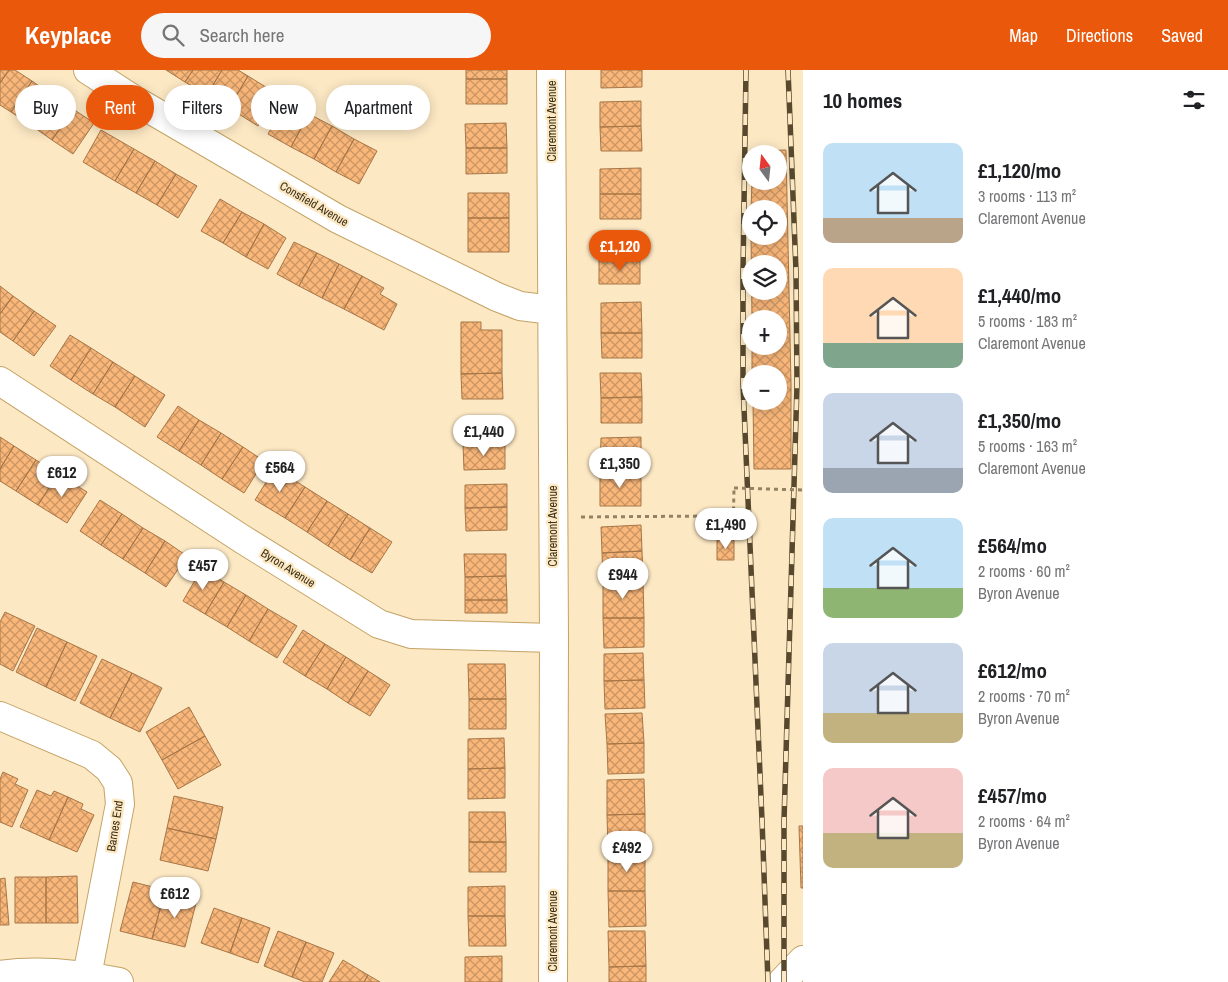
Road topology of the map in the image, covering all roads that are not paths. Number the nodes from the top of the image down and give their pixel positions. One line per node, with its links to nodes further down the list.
1 (88, 70): 3 (street, Consfield Avenue)
2 (552, 70): 3 (street, Claremont Avenue)
3 (552, 310): 5 (street, Claremont Avenue)
4 (0, 381): 5 (street, Byron Avenue)
5 (554, 638): 11 (street, Claremont Avenue)
6 (0, 716): 9 (street, Barnes End)
7 (803, 960): 12 (street)
8 (0, 975): 9 (street)
9 (87, 976): 10 (street)
10 (119, 982)
11 (553, 982)
12 (782, 982)

